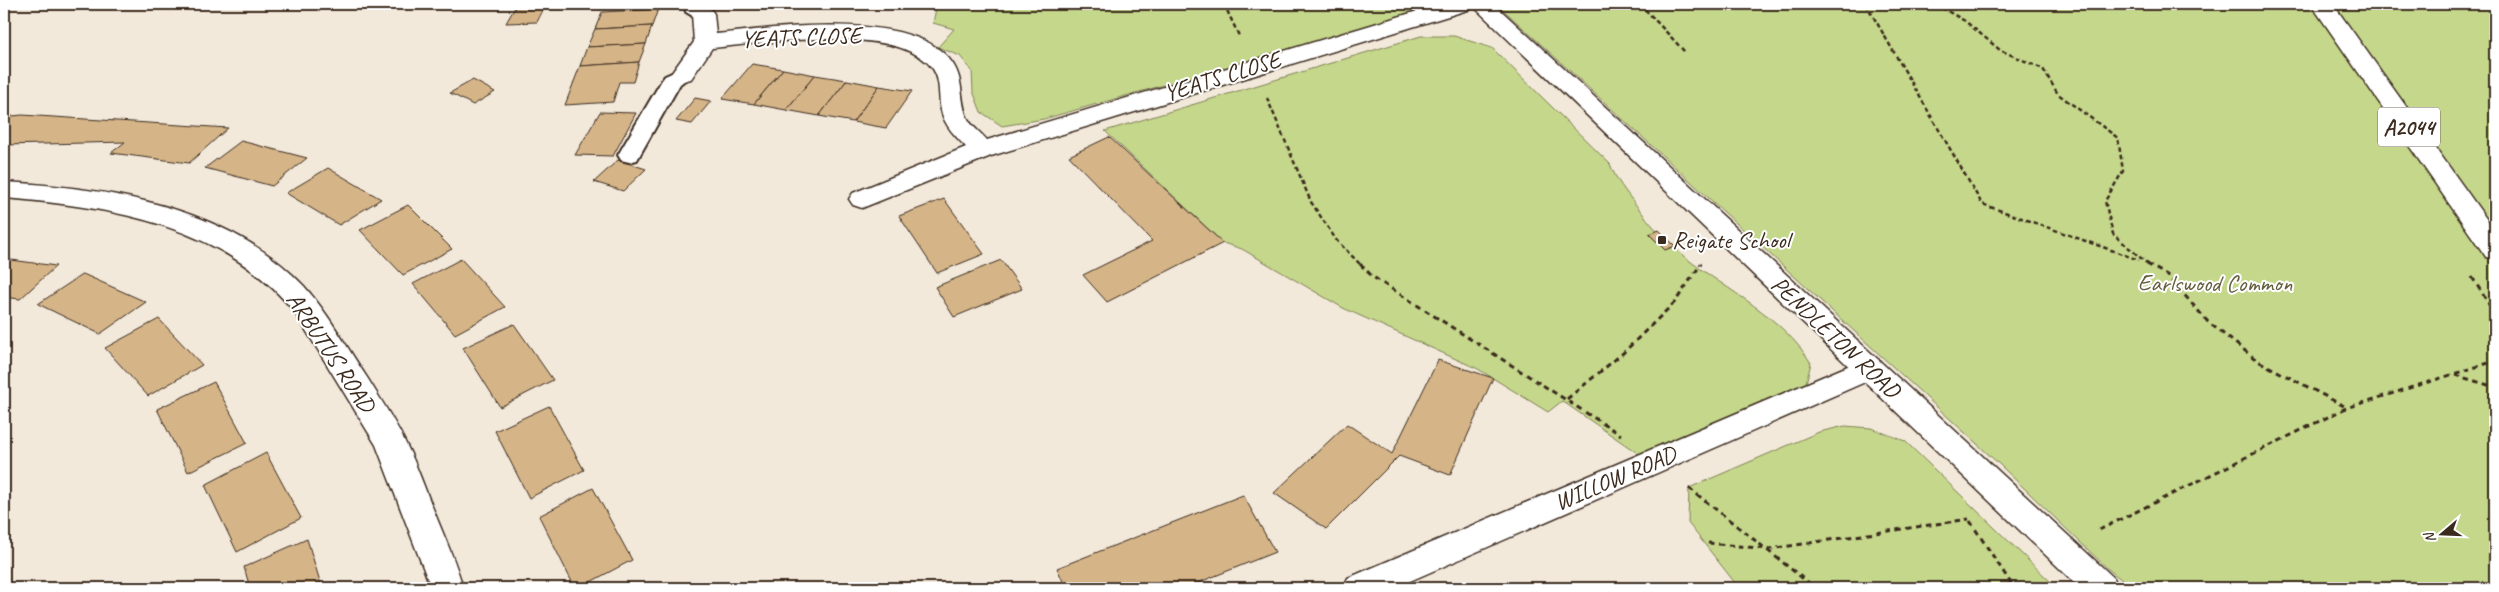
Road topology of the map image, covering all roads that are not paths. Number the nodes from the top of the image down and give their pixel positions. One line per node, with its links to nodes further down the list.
1 (1463, 4): 7 (street, YEATS CLOSE)
2 (1482, 4): 12 (street, PENDLETON ROAD)
3 (2322, 4): 11 (street, A2044)
4 (698, 9): 5 (street, YEATS CLOSE)
5 (705, 42): 6 (street); 7 (street, YEATS CLOSE)
6 (683, 74): 8 (lane)
7 (982, 150): 10 (street, YEATS CLOSE)
8 (629, 155)
9 (4, 190): 13 (street, ARBUTUS ROAD)
10 (862, 199)
11 (2495, 250)
12 (1869, 368): 14 (street, WILLOW ROAD); 15 (street, PENDLETON ROAD)
13 (447, 588)
14 (1360, 588)
15 (2102, 588)

